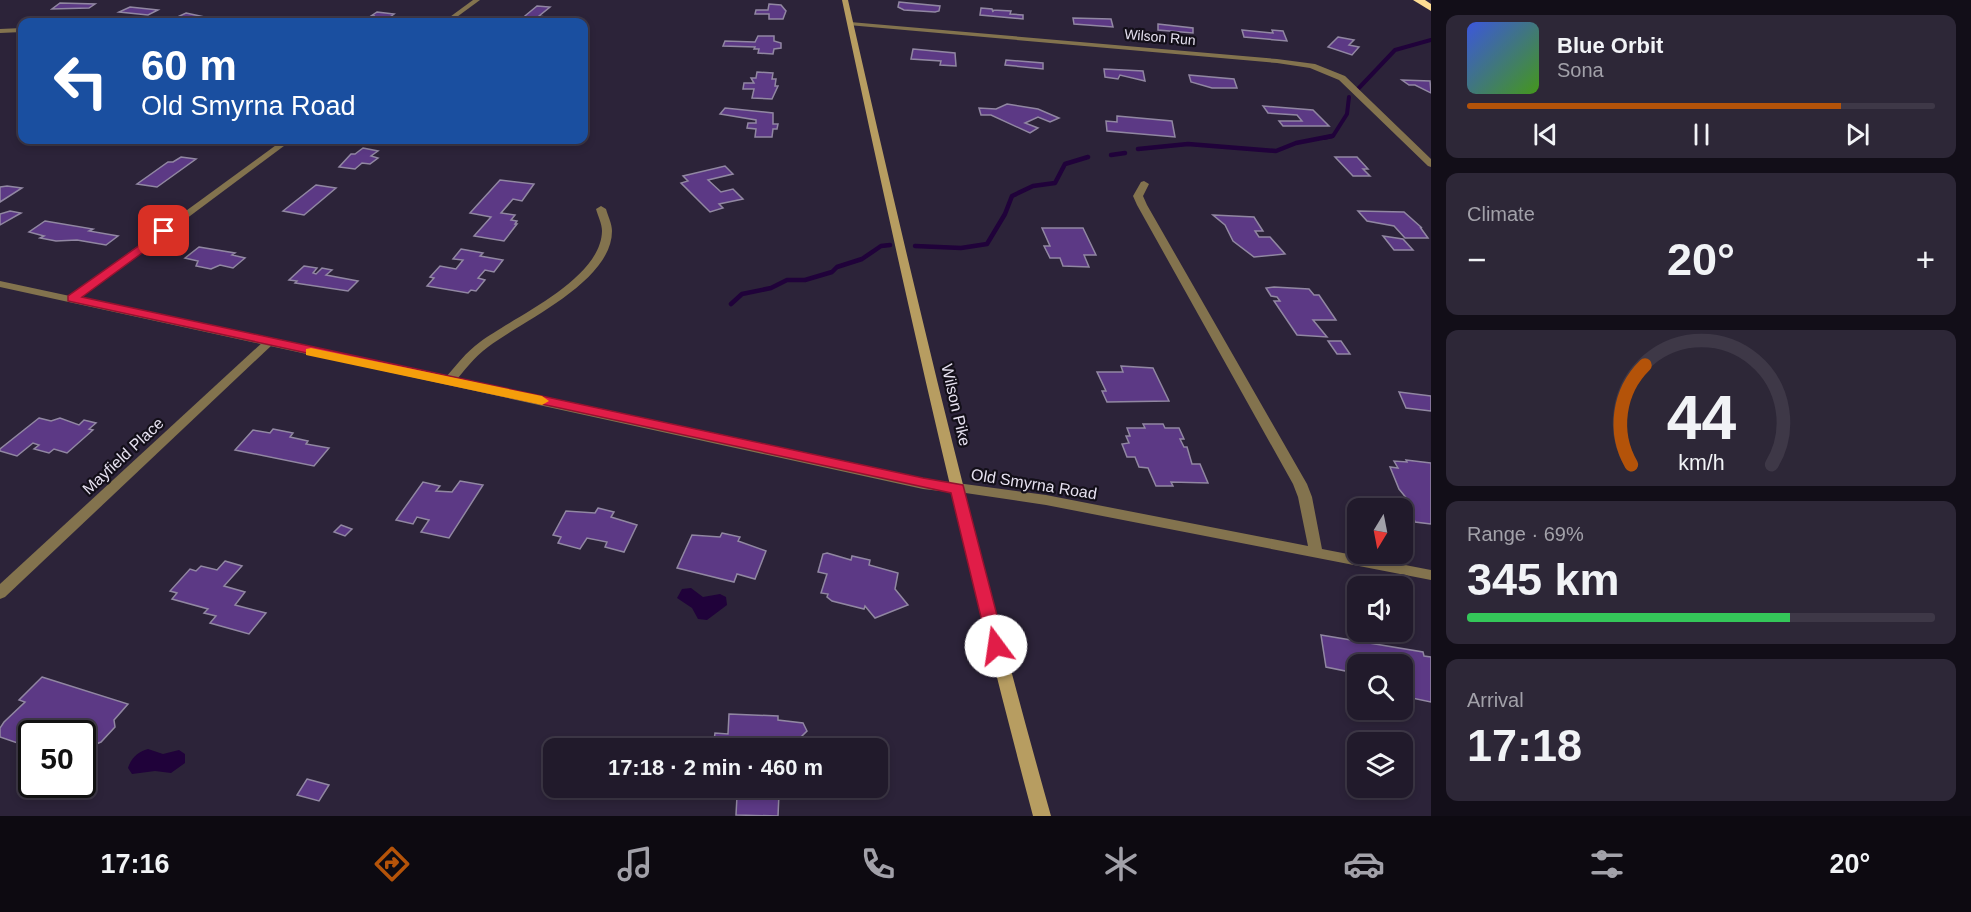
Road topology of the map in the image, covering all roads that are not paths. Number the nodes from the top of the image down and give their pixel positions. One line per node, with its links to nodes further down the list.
1 (477, 0): 5 (street)
2 (844, 0): 6 (main road, Wilson Pike)
3 (1418, 0): 4 (highway)
4 (1431, 9)
5 (452, 18)
6 (850, 24): 10 (street, Wilson Run); 17 (main road, Wilson Pike)
7 (18, 30): 8 (street)
8 (0, 31)
9 (283, 144): 14 (street)
10 (1431, 164)
11 (1144, 184): 18 (street)
12 (601, 209): 16 (street)
13 (0, 284): 14 (street, Old Smyrna Road)
14 (72, 299): 15 (street, Old Smyrna Road)
15 (268, 343): 16 (street, Old Smyrna Road); 20 (street, Mayfield Place)
16 (449, 381): 17 (street, Old Smyrna Road)
17 (957, 488): 18 (street, Old Smyrna Road); 21 (main road, Wilson Pike)
18 (1316, 552): 19 (street, Old Smyrna Road)
19 (1431, 575)
20 (0, 593)
21 (1042, 816)

